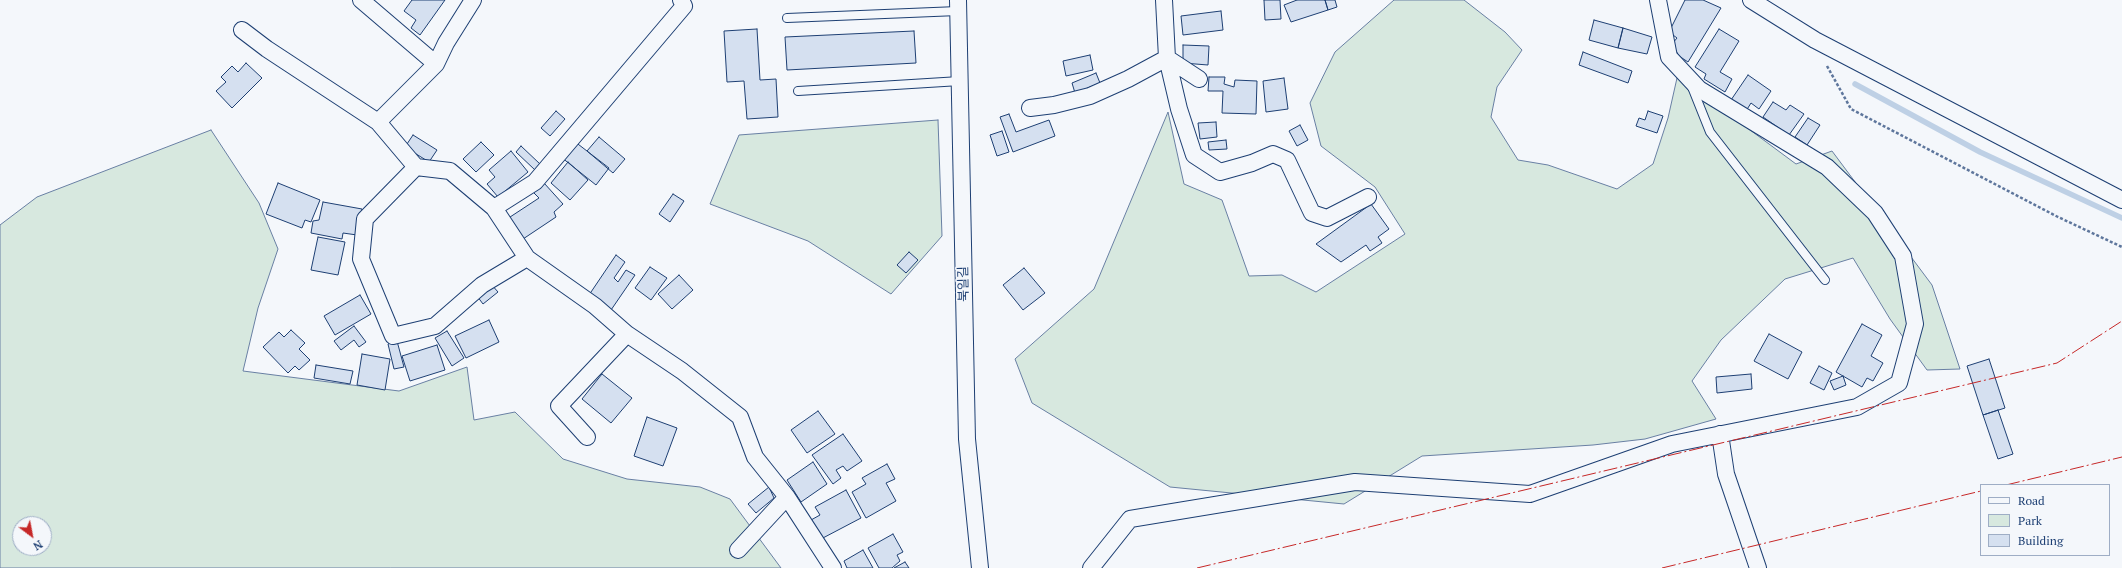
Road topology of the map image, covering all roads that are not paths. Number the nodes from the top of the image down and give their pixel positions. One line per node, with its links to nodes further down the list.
1 (360, 0): 11 (street)
2 (473, 0): 11 (street)
3 (681, 0): 21 (street)
4 (1164, 0): 10 (street)
5 (1658, 0): 12 (street)
6 (1750, 0): 20 (street)
7 (958, 5): 8 (lane); 14 (street, 북일길)
8 (787, 18)
9 (242, 30): 17 (street)
10 (1167, 58): 13 (street); 16 (street); 19 (street)
11 (436, 64): 17 (street)
12 (1688, 77): 23 (lane); 25 (street)
13 (1199, 79)
14 (960, 81): 15 (lane); 30 (street, 북일길)
15 (798, 91)
16 (1030, 108)
17 (378, 122): 18 (street)
18 (416, 167): 21 (street); 22 (street)
19 (1368, 197)
20 (2122, 200)
21 (494, 208): 22 (street)
22 (527, 258): 24 (street)
23 (1825, 280)
24 (627, 334): 26 (street); 27 (street)
25 (1720, 434): 31 (street); 32 (street)
26 (587, 437)
27 (787, 497): 28 (street); 29 (street)
28 (738, 550)
29 (833, 568)
30 (980, 568)
31 (1091, 568)
32 (1758, 568)

